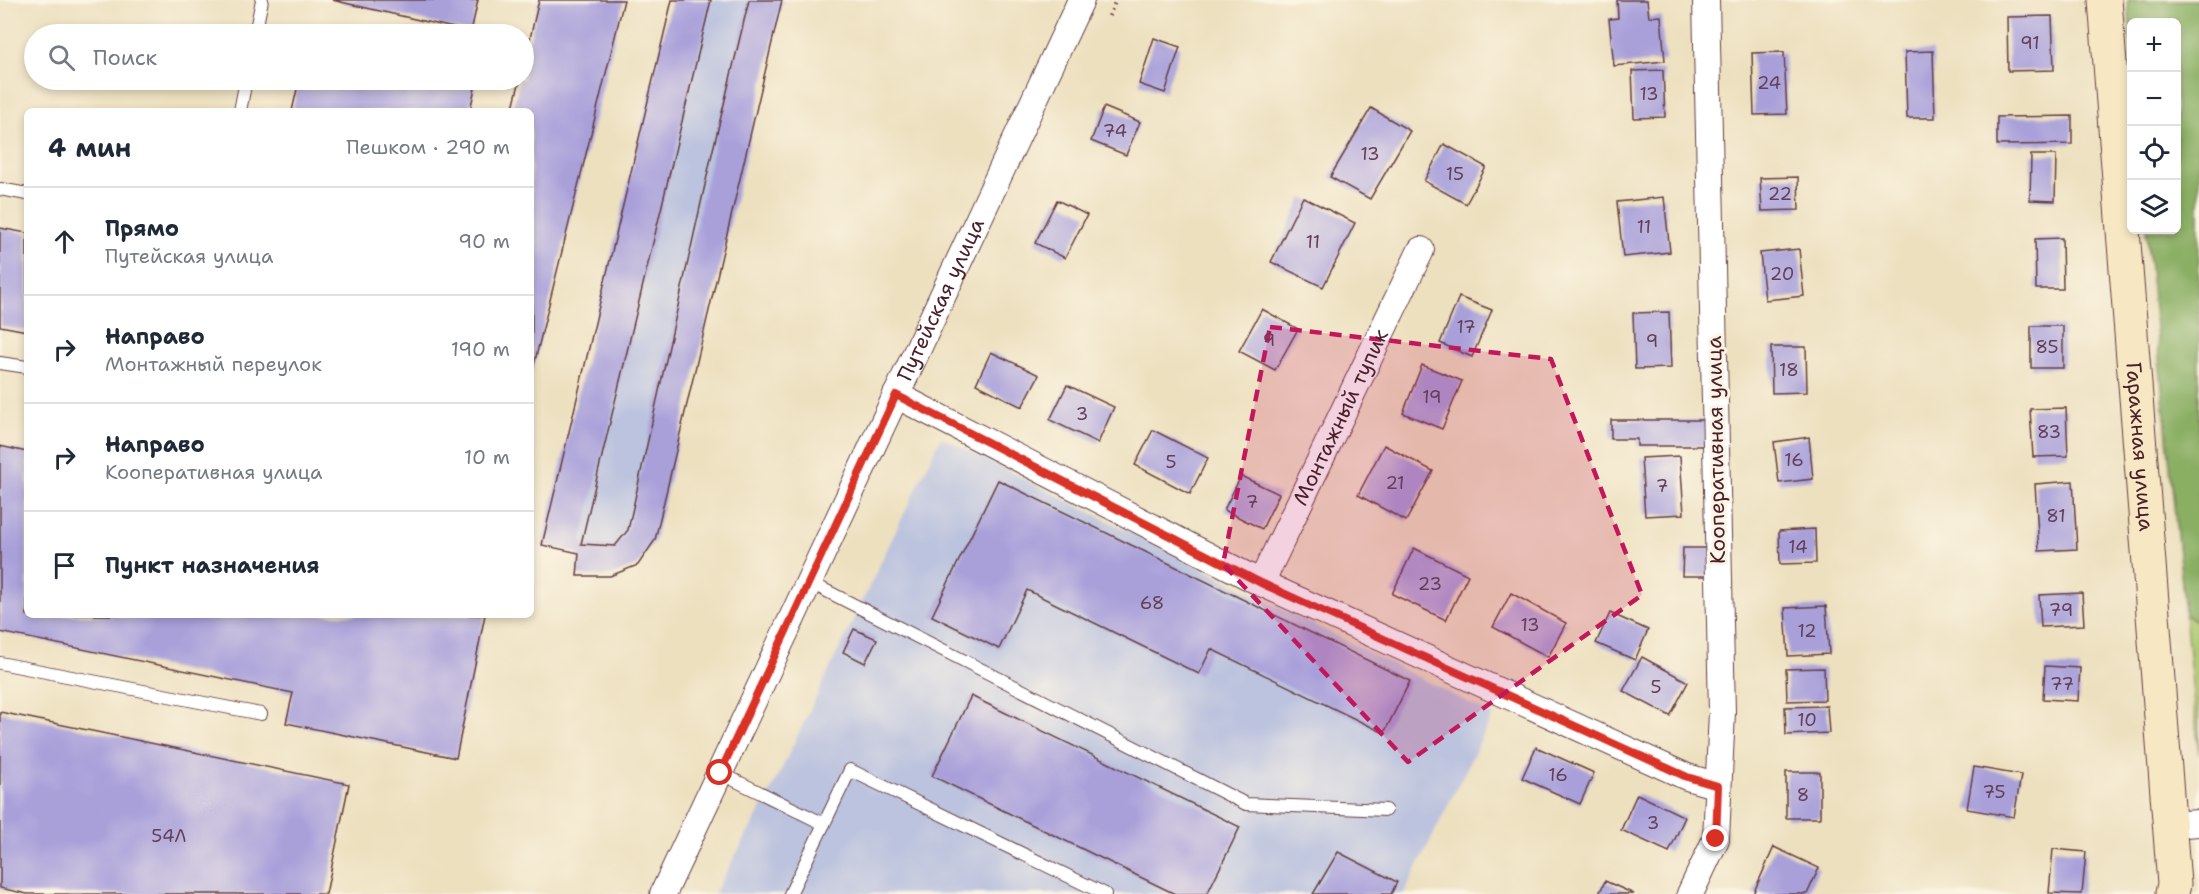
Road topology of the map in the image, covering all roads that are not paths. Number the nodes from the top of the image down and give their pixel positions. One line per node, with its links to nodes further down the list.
1 (262, 0): 5 (lane)
2 (1081, 0): 13 (street, Путейская улица)
3 (1706, 0): 19 (street, Кооперативная улица)
4 (2105, 0): 22 (street, Гаражная улица)
5 (257, 24)
6 (244, 90): 7 (lane)
7 (241, 108)
8 (0, 189): 9 (lane)
9 (24, 193)
10 (1421, 249): 15 (street, Монтажный тупик)
11 (0, 363): 12 (lane)
12 (24, 367)
13 (896, 395): 14 (street, Путейская улица); 15 (street)
14 (809, 582): 18 (street, Путейская улица); 20 (lane)
15 (1261, 583): 19 (street)
16 (0, 663): 17 (lane)
17 (261, 714)
18 (720, 773): 21 (lane); 23 (street, Путейская улица)
19 (1718, 786): 26 (street, Кооперативная улица)
20 (1386, 810)
21 (824, 824): 24 (lane); 25 (lane)
22 (2184, 824): 27 (street, Гаражная улица)
23 (663, 894)
24 (790, 894)
25 (1105, 894)
26 (1690, 894)
27 (2172, 894)

